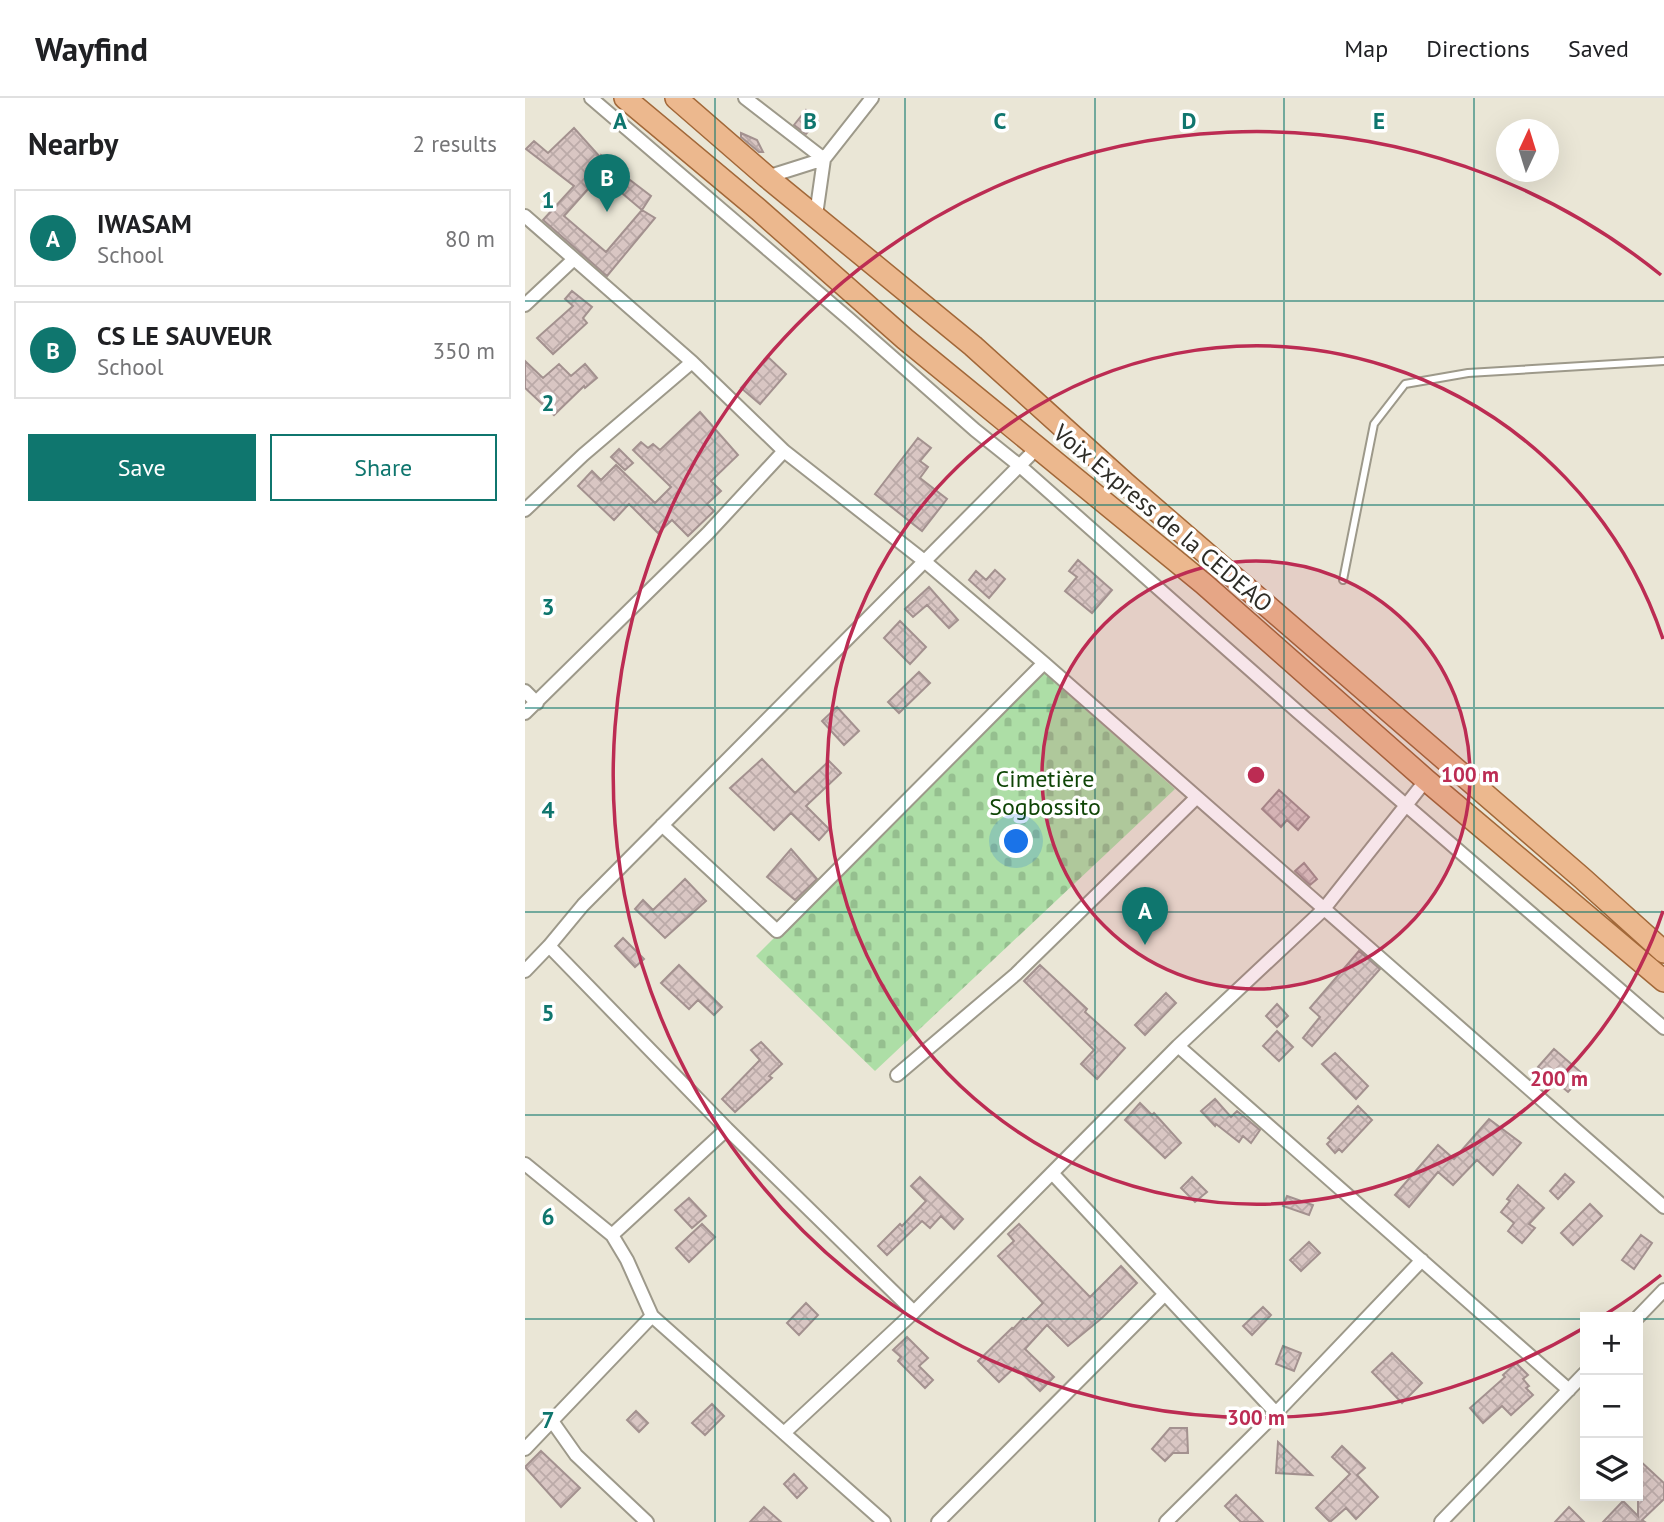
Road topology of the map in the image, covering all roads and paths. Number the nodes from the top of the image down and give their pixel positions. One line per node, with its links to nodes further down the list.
1 (591, 98): 17 (street)
2 (625, 98): 10 (main road, Voix Express de la CEDEAO)
3 (676, 98): 7 (main road)
4 (745, 98): 6 (street)
5 (872, 98): 6 (street)
6 (824, 159): 7 (street); 8 (street)
7 (767, 177): 8 (main road)
8 (810, 210): 10 (main road); 22 (main road)
9 (525, 216): 11 (street)
10 (781, 229): 15 (main road, Voix Express de la CEDEAO)
11 (574, 259): 12 (street); 14 (street)
12 (525, 305)
13 (1664, 361): 20 (lane)
14 (692, 362): 16 (street); 18 (street)
15 (1038, 447): 17 (street); 23 (main road, Voix Express de la CEDEAO)
16 (784, 451): 19 (street); 25 (street)
17 (1020, 466): 19 (street); 29 (street)
18 (525, 510)
19 (923, 560): 21 (street); 30 (street)
20 (1343, 580)
21 (1045, 663): 28 (street); 30 (street)
22 (1342, 670): 23 (main road); 33 (main road)
23 (1323, 690): 27 (main road, Voix Express de la CEDEAO)
24 (525, 691): 25 (street)
25 (537, 703): 26 (street)
26 (525, 713)
27 (1426, 780): 29 (street); 35 (main road, Voix Express de la CEDEAO)
28 (1196, 798): 31 (street); 38 (street)
29 (1406, 804): 31 (street); 36 (street)
30 (662, 825): 32 (street)
31 (1323, 910): 37 (street); 42 (street)
32 (549, 946): 34 (street); 39 (street)
33 (1664, 952)
34 (525, 971)
35 (1664, 981)
36 (1664, 1028)
37 (1178, 1046): 41 (street); 44 (street)
38 (897, 1075)
39 (727, 1129): 43 (street); 47 (street)
40 (527, 1169): 43 (street)
41 (1053, 1174): 46 (street); 47 (street)
42 (1664, 1207)
43 (613, 1235): 49 (street)
44 (1422, 1260): 51 (street); 52 (street)
45 (1664, 1290): 48 (street)
46 (1164, 1295): 52 (street); 58 (street)
47 (914, 1312): 54 (street)
48 (1643, 1312)
49 (652, 1316): 53 (street); 54 (street)
50 (1583, 1375): 51 (street)
51 (1569, 1390): 60 (street)
52 (1276, 1413): 59 (street)
53 (552, 1421): 55 (street); 56 (street)
54 (784, 1433): 57 (street)
55 (525, 1449)
56 (646, 1522)
57 (884, 1522)
58 (938, 1522)
59 (1166, 1522)
60 (1441, 1522)

